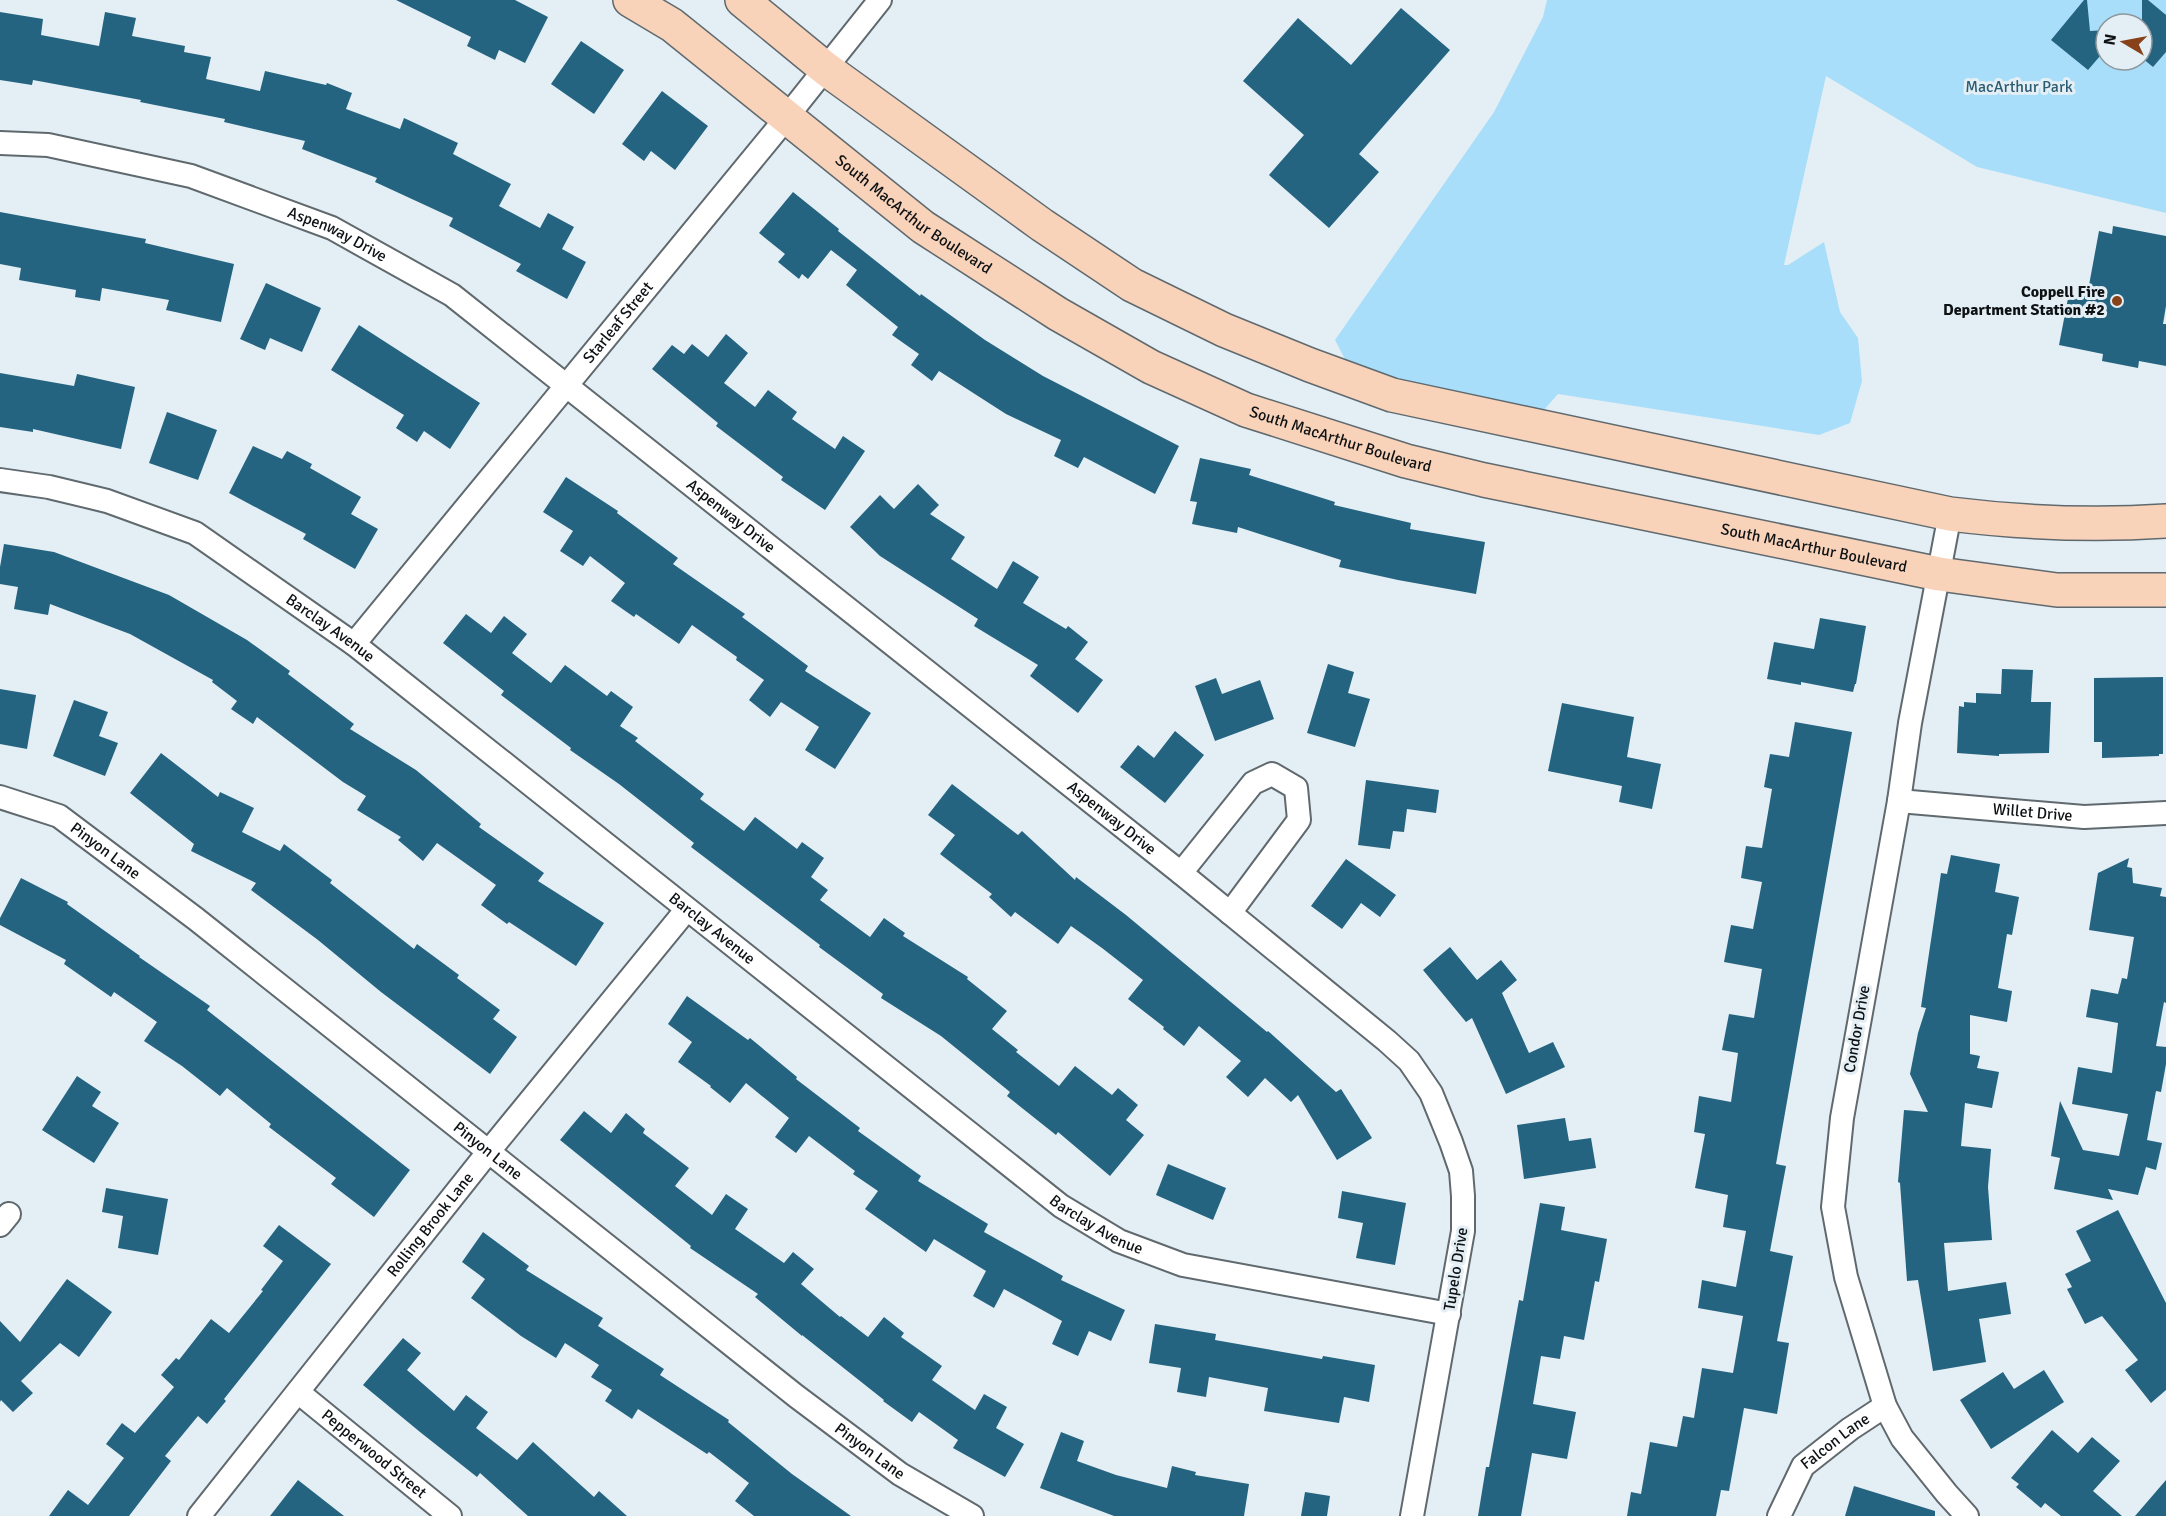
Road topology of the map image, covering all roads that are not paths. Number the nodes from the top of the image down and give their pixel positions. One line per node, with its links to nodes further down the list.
1 (630, 0): 5 (main road, South MacArthur Boulevard)
2 (742, 0): 4 (main road)
3 (880, 0): 4 (street, Starleaf Street)
4 (826, 69): 5 (street, Starleaf Street); 9 (main road)
5 (786, 118): 7 (street, Starleaf Street); 11 (main road, South MacArthur Boulevard)
6 (0, 143): 7 (street, Aspenway Drive)
7 (567, 384): 13 (street, Starleaf Street); 17 (street, Aspenway Drive)
8 (0, 480): 13 (street, Barclay Avenue)
9 (1950, 514): 10 (main road); 11 (street, Condor Drive)
10 (2166, 521)
11 (1939, 574): 12 (main road, South MacArthur Boulevard); 15 (street, Condor Drive)
12 (2166, 590)
13 (354, 644): 18 (street, Barclay Avenue)
14 (0, 797): 21 (street, Pinyon Lane)
15 (1899, 801): 16 (street, Willet Drive); 24 (street, Condor Drive)
16 (2166, 813)
17 (1181, 873): 19 (street, Aspenway Drive); 19 (street)
18 (687, 909): 21 (street, Rolling Brook Lane); 22 (street, Barclay Avenue)
19 (1230, 913): 20 (street, Aspenway Drive)
20 (1387, 1041): 22 (street, Tupelo Drive)
21 (489, 1151): 23 (street, Rolling Brook Lane); 27 (street, Pinyon Lane)
22 (1449, 1314): 28 (street, Tupelo Drive)
23 (298, 1392): 25 (street, Rolling Brook Lane); 26 (street, Pepperwood Street)
24 (1885, 1406): 29 (street, Falcon Lane); 30 (street, Condor Drive)
25 (199, 1516)
26 (450, 1516)
27 (972, 1516)
28 (1412, 1516)
29 (1779, 1516)
30 (1967, 1516)

